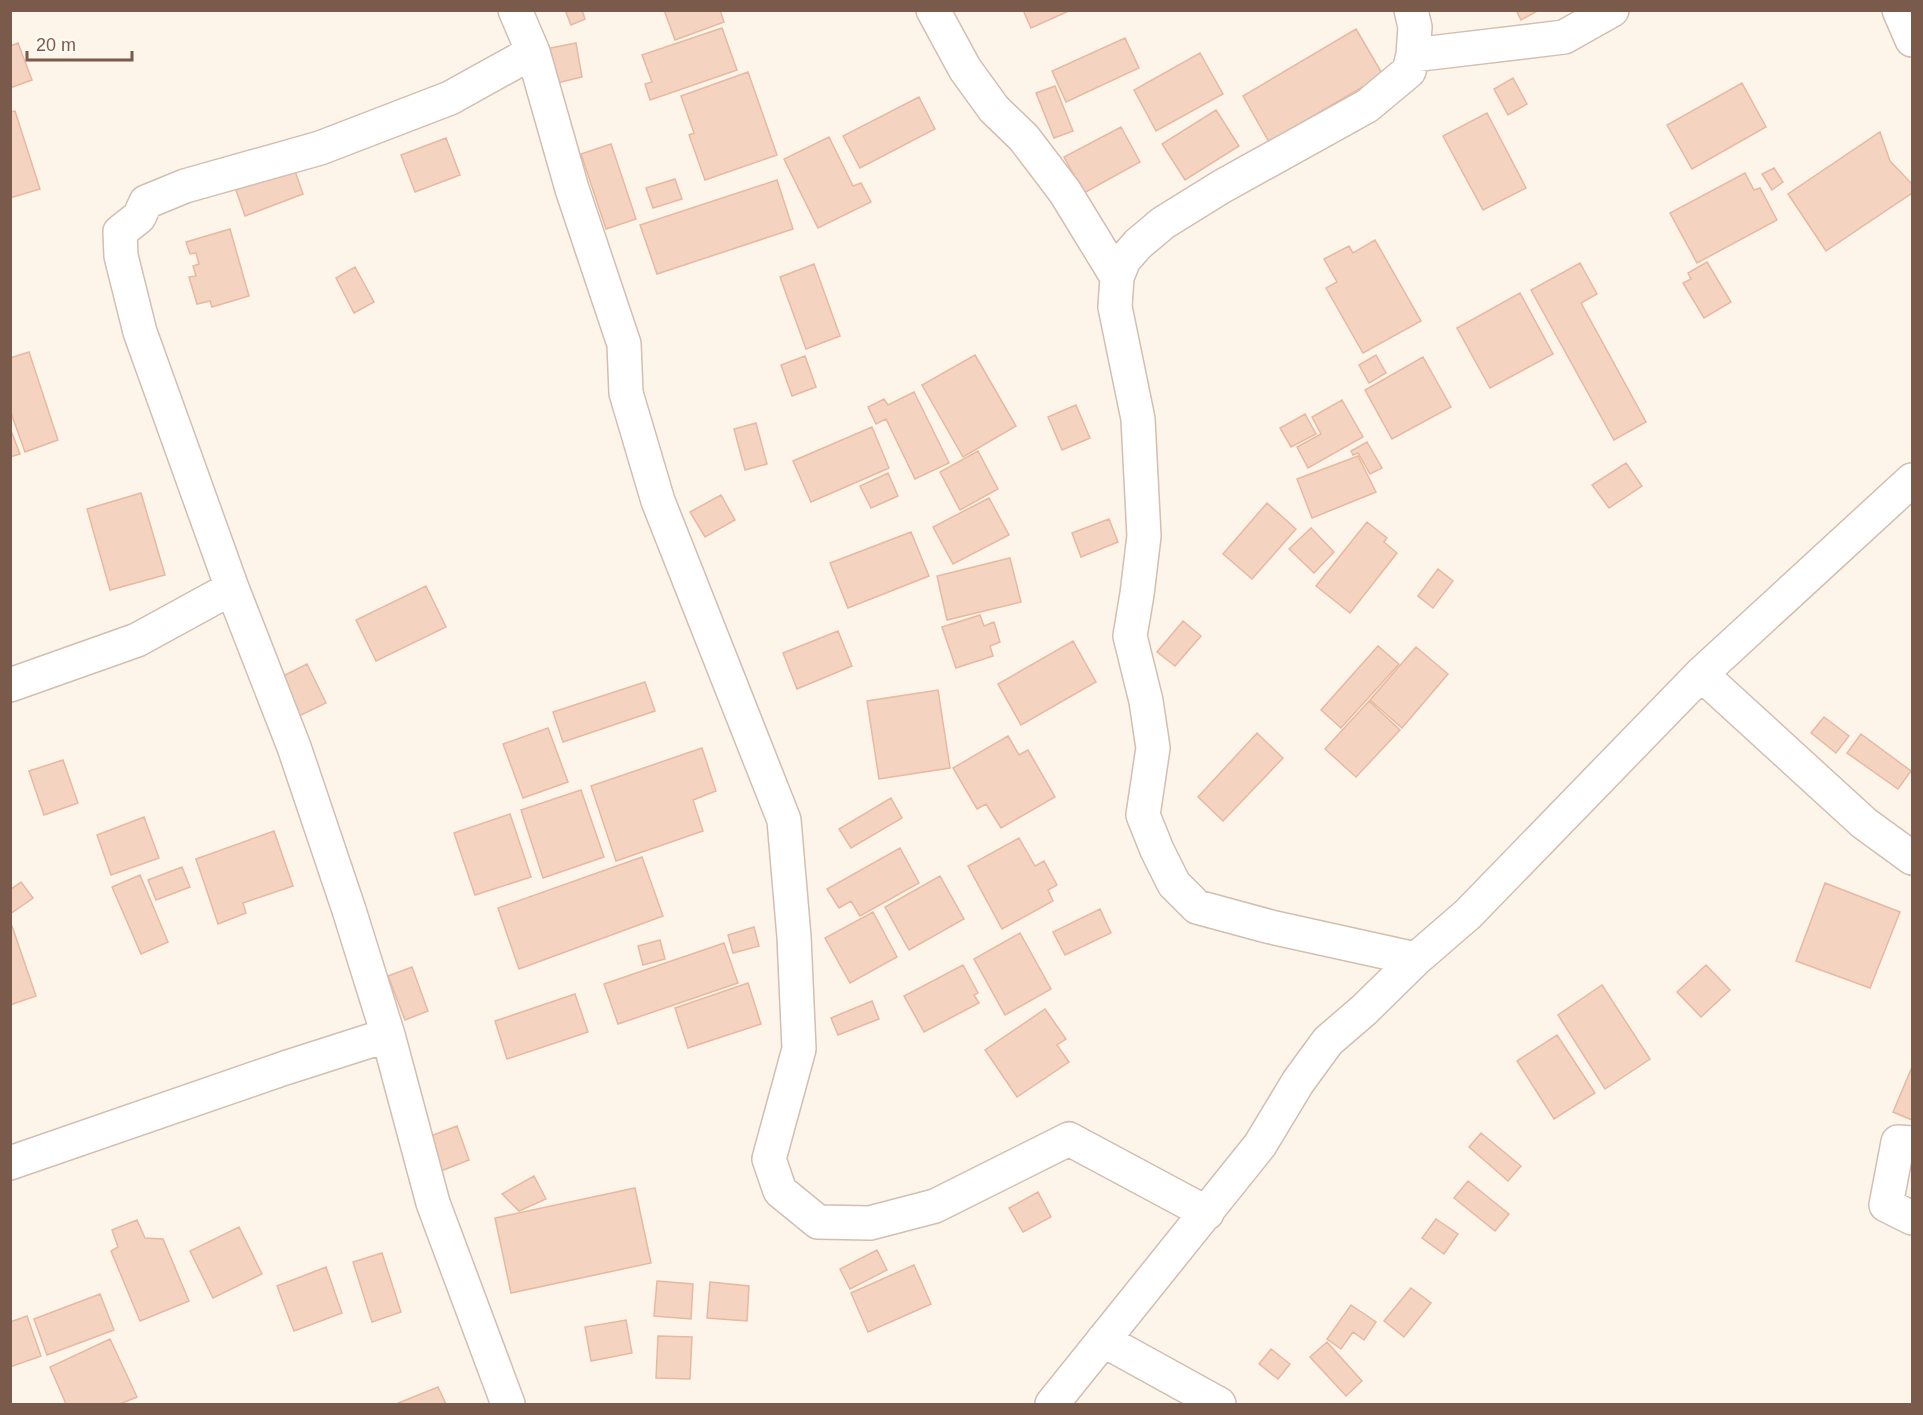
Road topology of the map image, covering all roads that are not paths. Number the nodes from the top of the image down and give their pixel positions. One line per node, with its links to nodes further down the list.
1 (515, 10): 7 (street)
2 (933, 10): 9 (street)
3 (1410, 10): 8 (street)
4 (1612, 10): 8 (street)
5 (1899, 10): 6 (street)
6 (1912, 40)
7 (533, 52): 11 (street); 19 (street)
8 (1413, 55): 9 (street)
9 (1117, 277): 15 (street)
10 (1912, 480): 12 (street)
11 (232, 588): 13 (street); 16 (street)
12 (1701, 674): 14 (street); 15 (street)
13 (10, 685)
14 (1912, 858)
15 (1416, 959): 19 (street)
16 (388, 1035): 18 (street); 22 (street)
17 (1912, 1143): 20 (street)
18 (10, 1163)
19 (1207, 1213): 21 (street)
20 (1912, 1218)
21 (1104, 1340): 23 (street); 24 (street)
22 (508, 1404)
23 (1052, 1404)
24 (1219, 1404)

